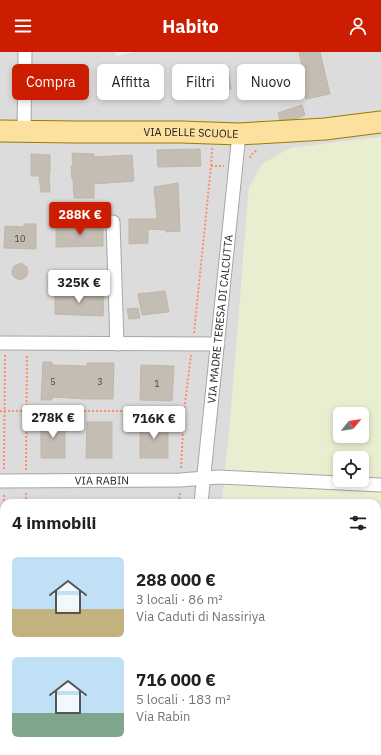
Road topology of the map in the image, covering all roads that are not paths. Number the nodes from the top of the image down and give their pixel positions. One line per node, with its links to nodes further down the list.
1 (25, 52): 4 (street)
2 (381, 122): 5 (main road, VIA DELLE SCUOLE)
3 (0, 131): 4 (main road, VIA DELLE SCUOLE)
4 (24, 131): 5 (main road, VIA DELLE SCUOLE)
5 (239, 134): 9 (street, VIA MADRE TERESA DI CALCUTTA)
6 (113, 222): 8 (street)
7 (0, 343): 8 (street)
8 (117, 344): 9 (street)
9 (218, 344): 10 (street, VIA MADRE TERESA DI CALCUTTA)
10 (204, 478): 11 (street, VIA RABIN); 12 (street, VIA RABIN); 13 (street, VIA MADRE TERESA DI CALCUTTA)
11 (0, 481)
12 (381, 484)
13 (201, 499)

